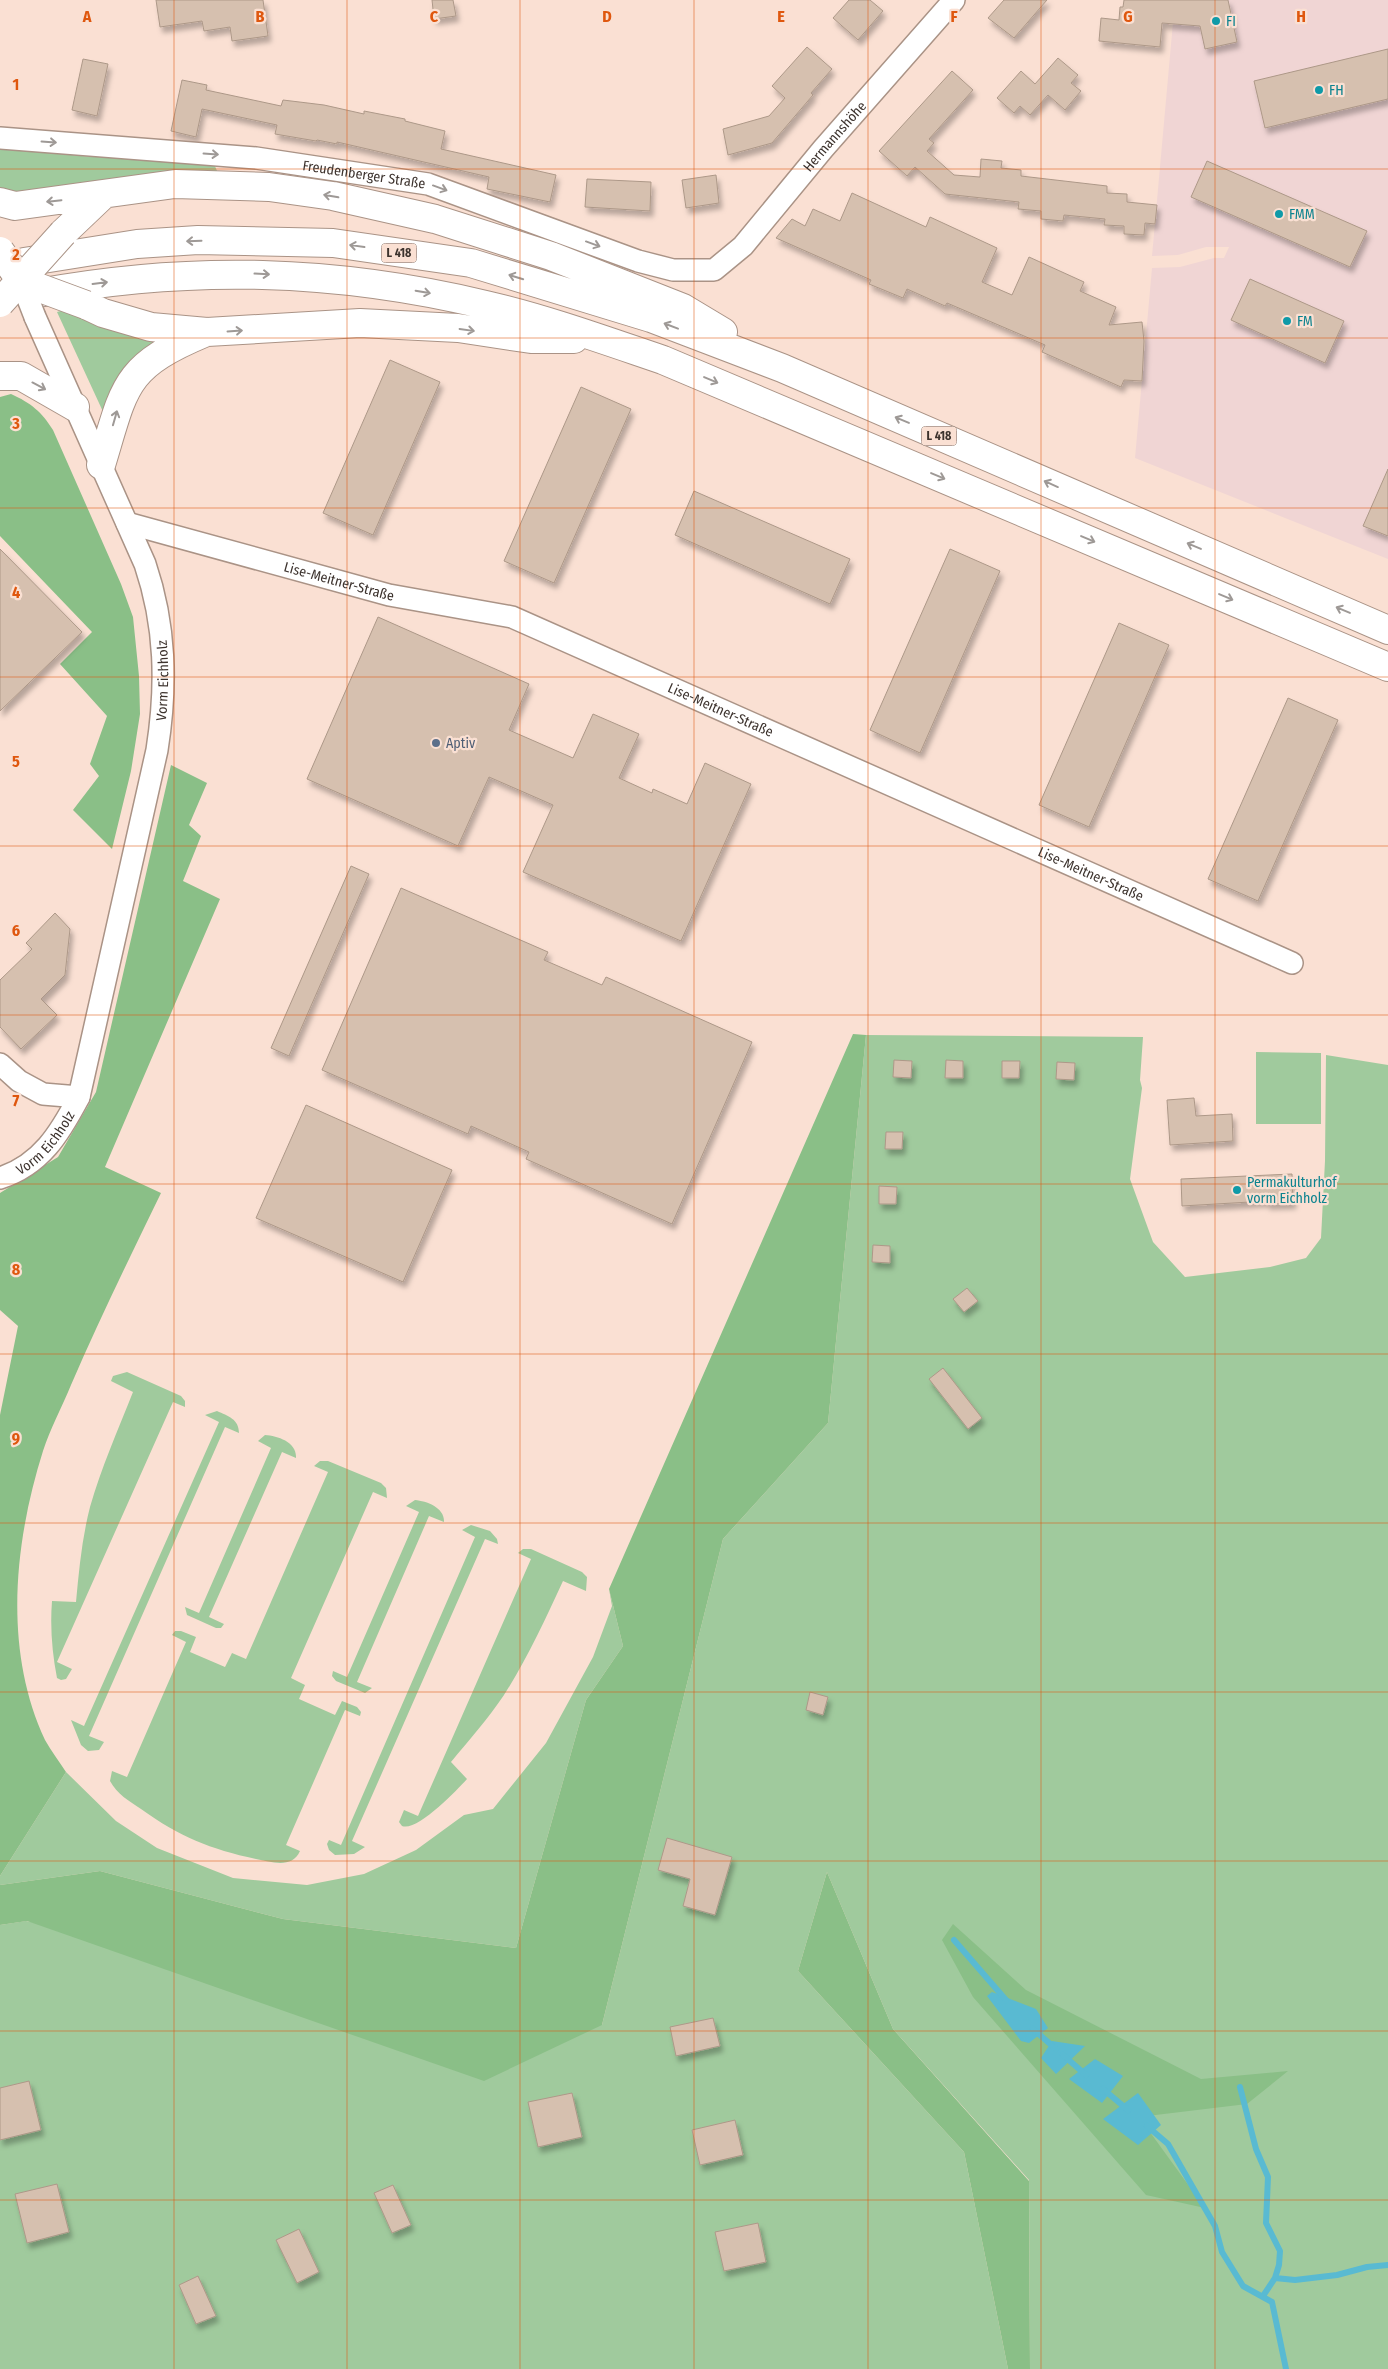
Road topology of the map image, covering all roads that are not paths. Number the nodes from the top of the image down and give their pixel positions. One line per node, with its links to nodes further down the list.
1 (954, 0): 6 (street, Hermannshöhe)
2 (0, 138): 6 (street, Freudenberger Straße, one-way to 6)
3 (103, 195): 4 (main road, one-way to 4); 7 (main road, bridge); 11 (main road, one-way to 3)
4 (0, 202)
5 (0, 251): 7 (main road, bridge)
6 (714, 270)
7 (7, 274): 8 (main road, bridge); 9 (main road, bridge); 11 (main road, L 418, one-way to 7); 13 (street, Vorm Eichholz, bridge)
8 (0, 302): 10 (main road, one-way to 10)
9 (207, 332): 10 (main road, one-way to 10); 14 (main road, one-way to 9)
10 (600, 339): 17 (main road, one-way to 17)
11 (782, 368): 16 (main road, L 418, one-way to 11)
12 (0, 376): 13 (main road, one-way to 13)
13 (75, 407): 14 (street, Vorm Eichholz)
14 (101, 465): 15 (street, Vorm Eichholz)
15 (127, 523): 18 (street, Lise-Meitner-Straße); 20 (street, Vorm Eichholz)
16 (1388, 630)
17 (1388, 667)
18 (1292, 963)
19 (0, 1064): 20 (street, Vorm Eichholz)
20 (79, 1097): 21 (street, Vorm Eichholz)
21 (0, 1178)

